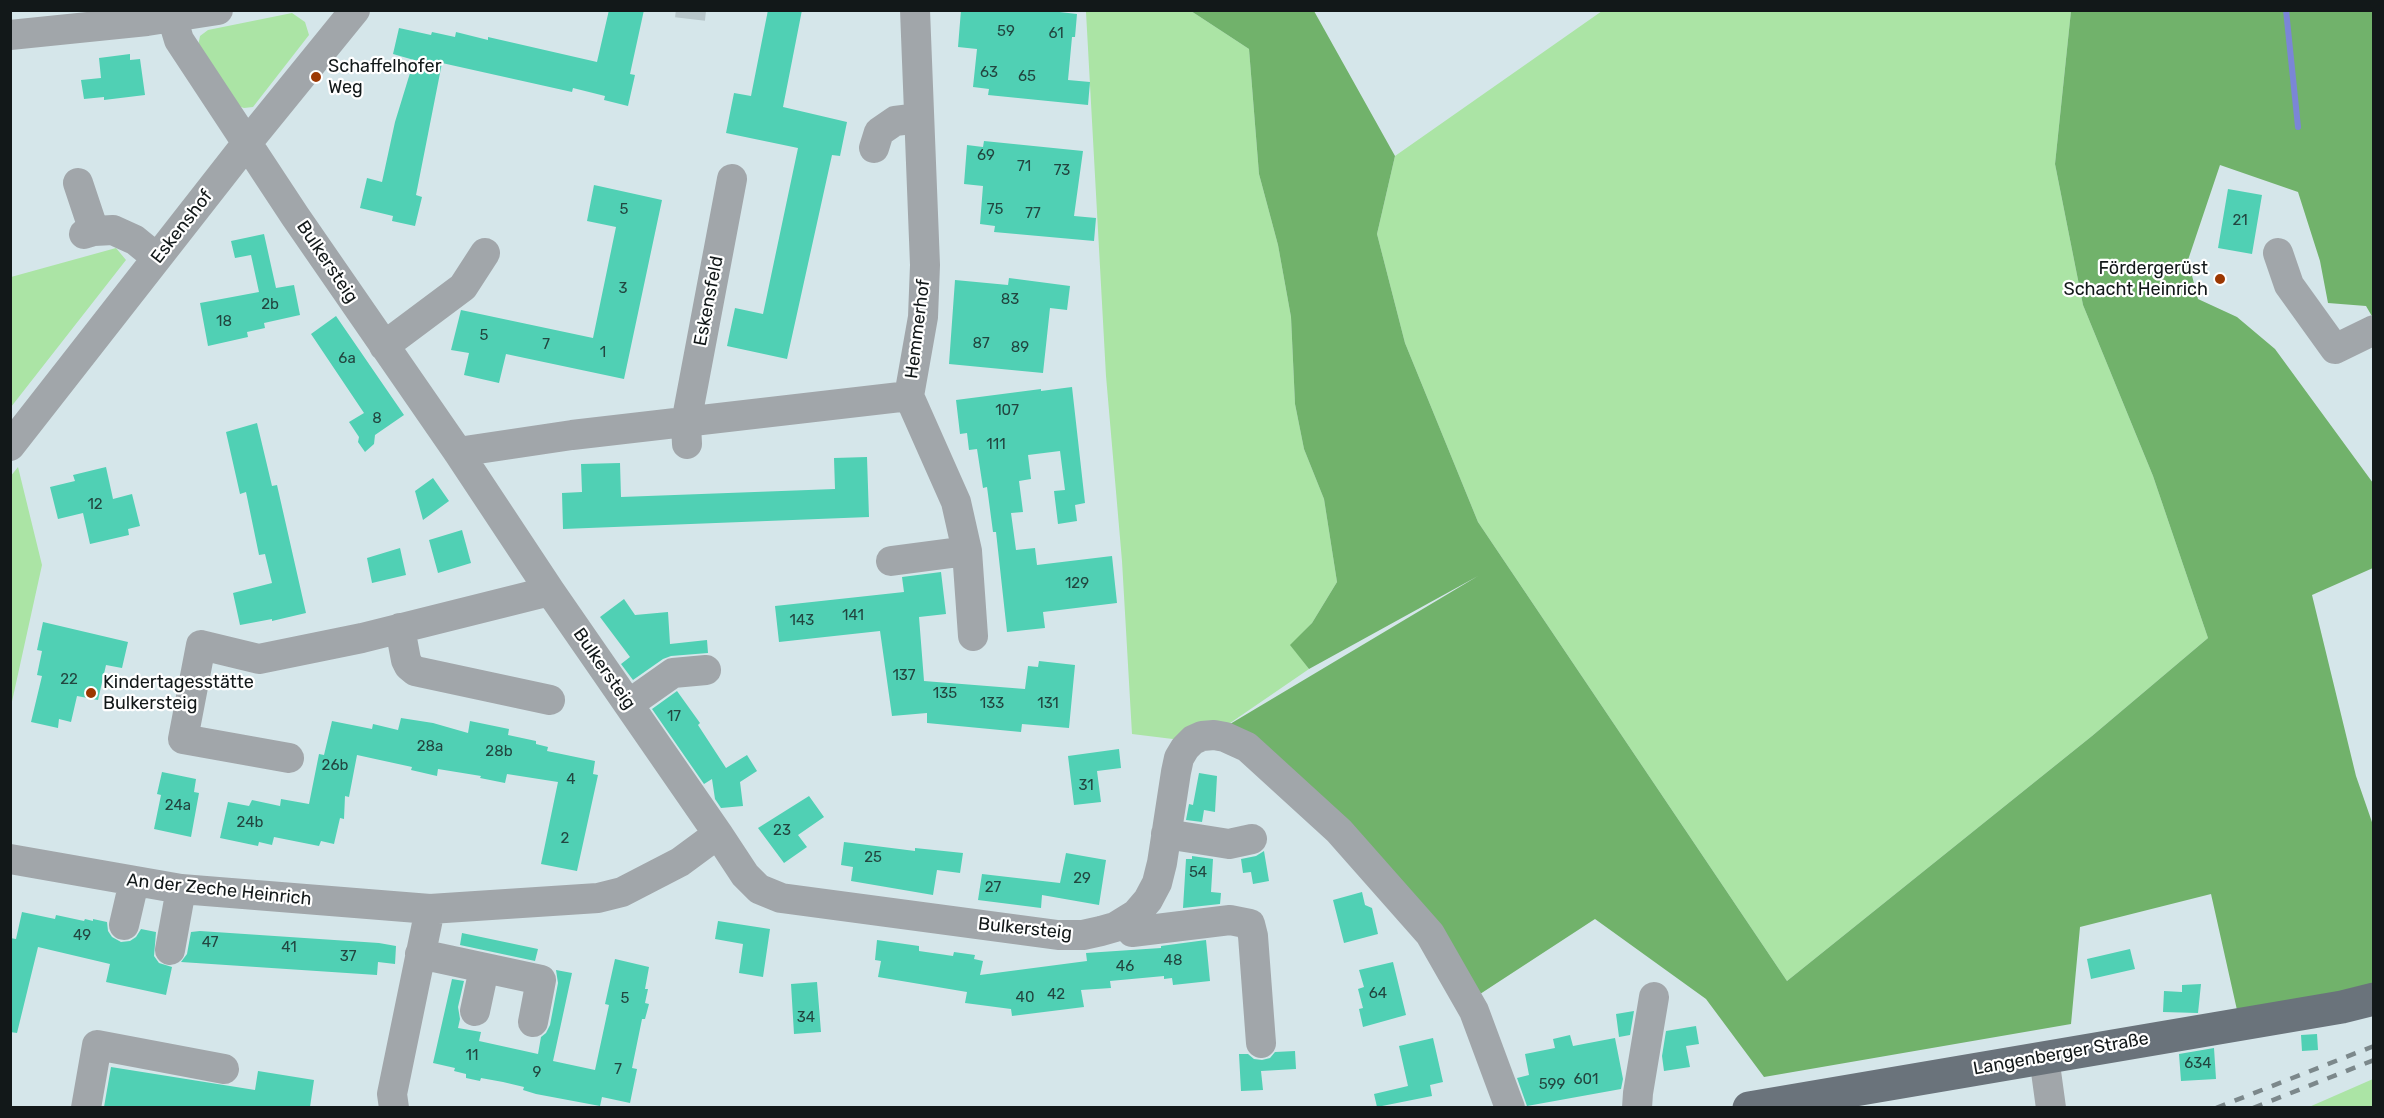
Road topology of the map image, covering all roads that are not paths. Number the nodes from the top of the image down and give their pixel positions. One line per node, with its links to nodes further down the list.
1 (218, 10): 4 (street)
2 (355, 10): 7 (street, Eskenshof)
3 (915, 10): 6 (street, Hemmerhof)
4 (171, 14): 5 (street); 7 (street, Bulkersteig)
5 (10, 35)
6 (919, 118): 8 (street); 16 (street, Hemmerhof)
7 (247, 143): 13 (street, Eskenshof); 15 (street, Bulkersteig)
8 (874, 148)
9 (732, 179): 17 (street, Eskensfeld)
10 (78, 183): 13 (street)
11 (485, 253): 15 (street)
12 (2278, 254): 14 (street)
13 (157, 258): 18 (street, Eskenshof)
14 (2373, 330)
15 (384, 346): 19 (street, Bulkersteig)
16 (909, 396): 17 (street); 20 (street, Hemmerhof)
17 (686, 434): 19 (street)
18 (10, 446)
19 (458, 452): 22 (street, Bulkersteig)
20 (966, 551): 21 (street); 24 (street, Hemmerhof)
21 (891, 561)
22 (550, 591): 23 (street); 27 (street, Bulkersteig)
23 (400, 628): 26 (street); 28 (street)
24 (973, 636)
25 (706, 670): 27 (street)
26 (550, 700)
27 (629, 704): 29 (street, Bulkersteig)
28 (289, 758)
29 (718, 834): 35 (street, An der Zeche Heinrich); 36 (street, Bulkersteig)
30 (1166, 834): 31 (street); 36 (street, Bulkersteig); 51 (street, Bulkersteig)
31 (1252, 839)
32 (10, 859): 33 (street, An der Zeche Heinrich)
33 (134, 882): 34 (street, An der Zeche Heinrich); 37 (street)
34 (181, 889): 35 (street, An der Zeche Heinrich); 38 (street)
35 (430, 909): 39 (street)
36 (1124, 922): 45 (street)
37 (124, 925)
38 (170, 950)
39 (420, 954): 40 (street); 50 (street)
40 (484, 969): 43 (street); 44 (street)
41 (1654, 997): 52 (street)
42 (2373, 999): 46 (main road, Langenberger Straße)
43 (475, 1011)
44 (533, 1022)
45 (1261, 1043)
46 (2044, 1057): 48 (main road, Langenberger Straße); 54 (street)
47 (224, 1069): 49 (street)
48 (1869, 1097): 53 (main road, Langenberger Straße)
49 (86, 1107)
50 (393, 1107)
51 (1510, 1107)
52 (1637, 1107)
53 (1749, 1107)
54 (2051, 1107)

